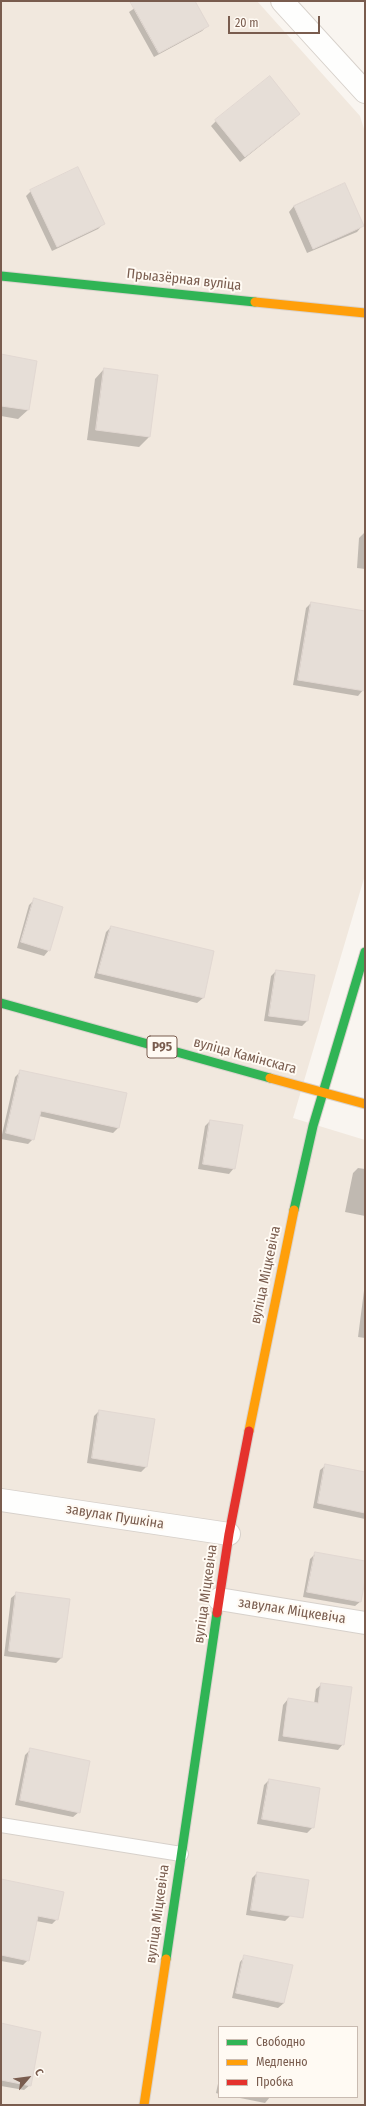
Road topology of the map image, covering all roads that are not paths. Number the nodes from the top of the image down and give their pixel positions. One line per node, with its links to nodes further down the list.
1 (282, 1): 2 (street)
2 (365, 92)
3 (1, 276): 4 (street, Прыазёрная вуліца)
4 (365, 313)
5 (365, 952): 7 (street, вуліца Міцкевіча)
6 (1, 1003): 7 (street, вуліца Камінскага / Р95)
7 (324, 1092): 8 (street, вуліца Камінскага / Р95); 10 (street, вуліца Міцкевіча)
8 (365, 1104)
9 (1, 1500): 10 (street, завулак Пушкіна)
10 (229, 1534): 11 (street, вуліца Міцкевіча)
11 (219, 1599): 12 (street, завулак Міцкевіча); 14 (street, вуліца Міцкевіча)
12 (365, 1623)
13 (1, 1825): 14 (lane)
14 (181, 1854): 15 (street, вуліца Міцкевіча)
15 (144, 2105)

